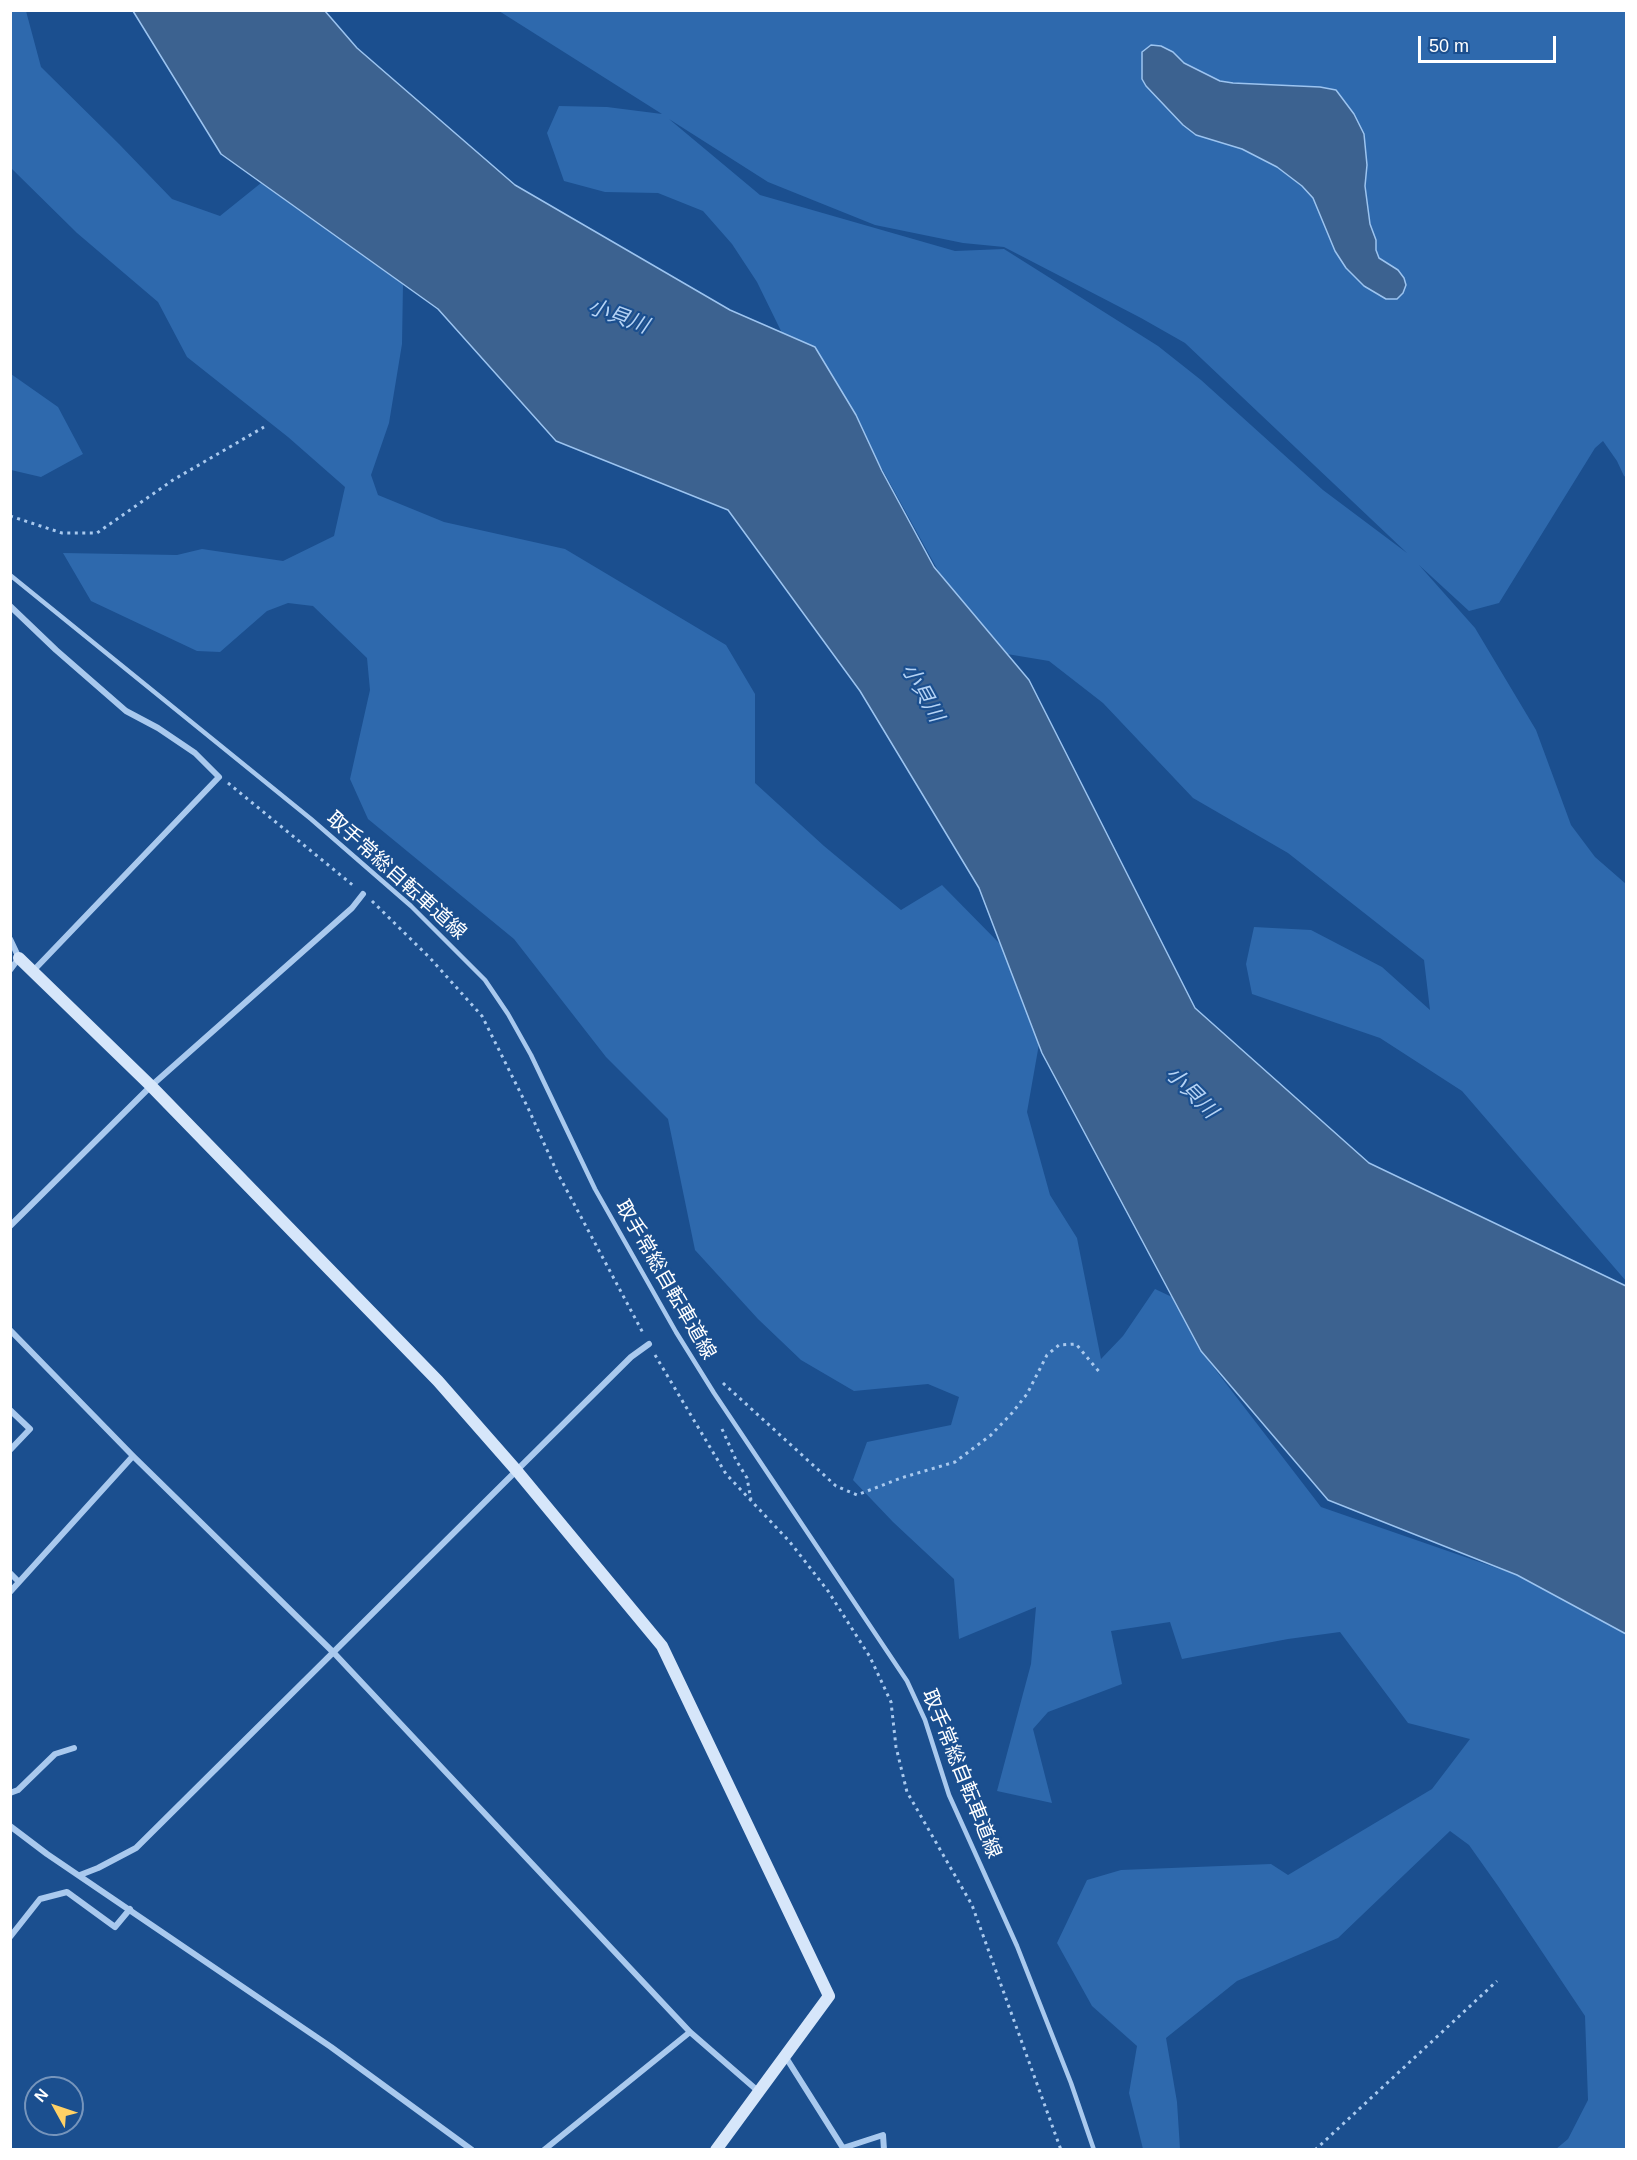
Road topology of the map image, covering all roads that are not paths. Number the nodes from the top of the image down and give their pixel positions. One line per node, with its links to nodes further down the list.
1 (10, 575): 33 (lane, 取手常総自転車道線)
2 (10, 606): 7 (street)
3 (363, 894): 8 (street)
4 (10, 939): 5 (street)
5 (19, 958): 6 (street); 7 (street)
6 (10, 970)
7 (33, 971): 8 (street)
8 (151, 1086): 9 (street); 15 (street)
9 (10, 1226)
10 (10, 1330): 14 (street)
11 (649, 1344): 15 (street)
12 (10, 1410): 13 (street)
13 (10, 1450)
14 (133, 1456): 17 (street); 19 (street)
15 (517, 1471): 19 (street); 27 (street)
16 (10, 1573): 17 (street)
17 (19, 1582): 18 (street)
18 (10, 1592)
19 (334, 1653): 23 (street); 26 (street)
20 (74, 1748): 21 (street)
21 (10, 1794)
22 (10, 1826): 23 (street)
23 (80, 1875): 24 (street)
24 (130, 1909): 25 (street); 29 (street)
25 (10, 1937)
26 (690, 2032): 28 (street); 30 (street)
27 (785, 2056): 28 (street); 32 (street)
28 (758, 2091): 31 (street)
29 (472, 2150)
30 (544, 2150)
31 (716, 2150)
32 (884, 2150)
33 (1094, 2150)

